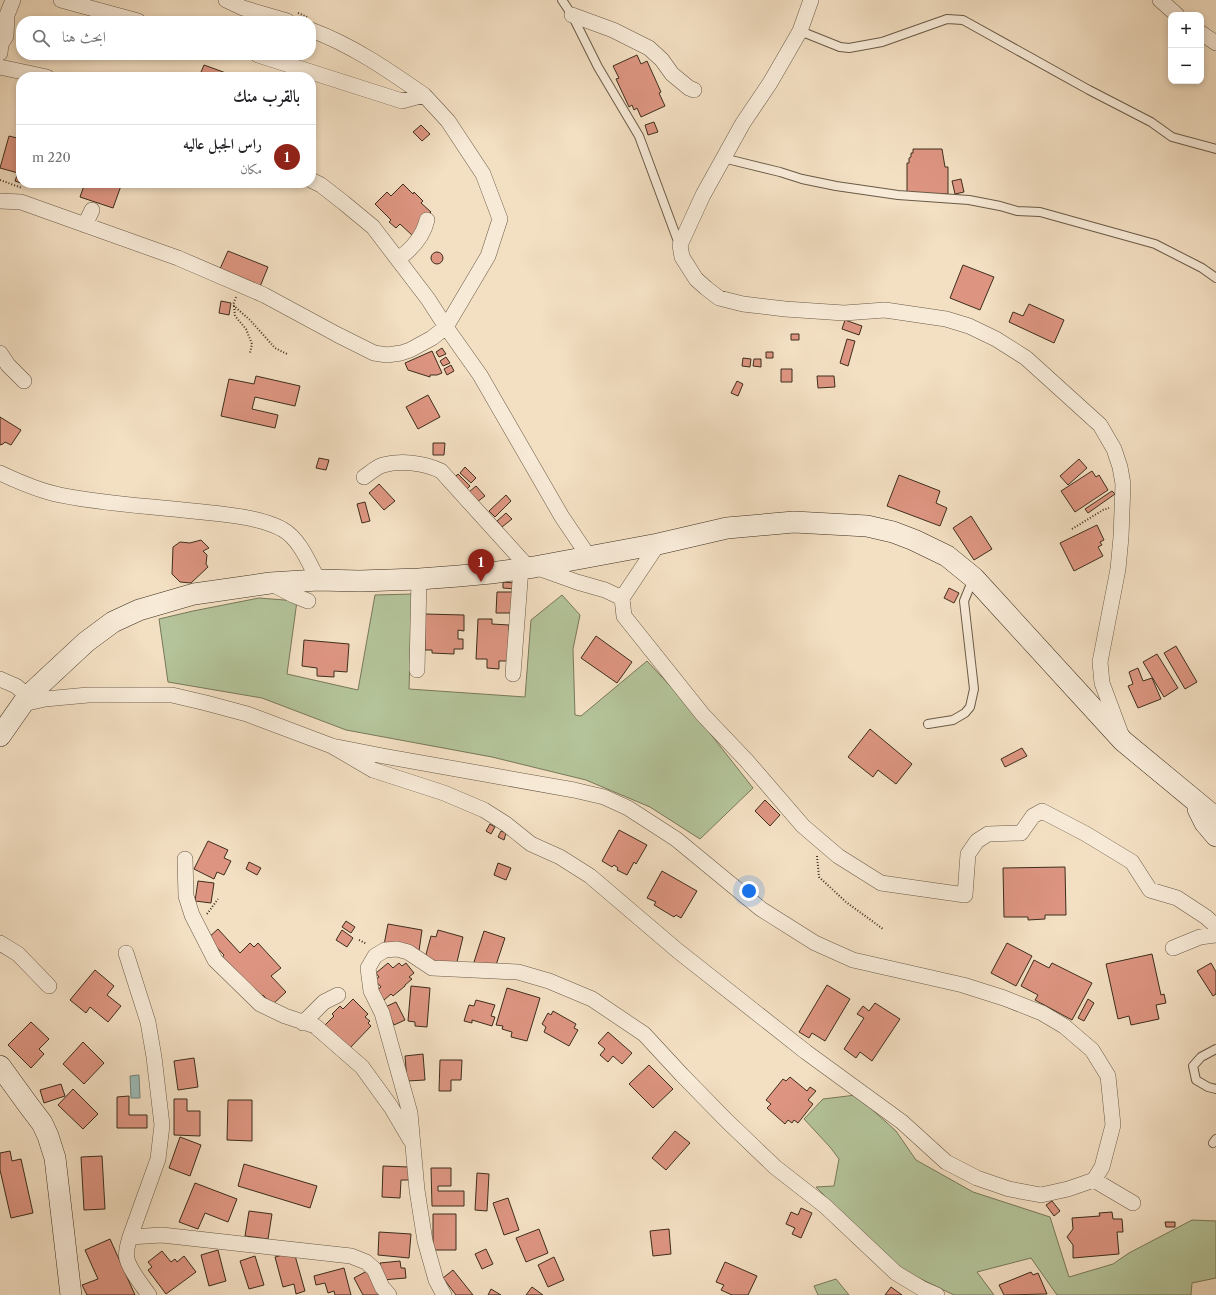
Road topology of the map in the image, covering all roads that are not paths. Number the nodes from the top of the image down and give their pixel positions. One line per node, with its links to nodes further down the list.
1 (13, 0): 15 (street)
2 (61, 0): 9 (street)
3 (226, 0): 10 (street)
4 (562, 0): 8 (lane)
5 (811, 0): 11 (street)
6 (1160, 0): 7 (street)
7 (1174, 12)
8 (572, 15): 21 (street); 30 (lane)
9 (120, 16)
10 (270, 16)
11 (800, 31): 23 (lane); 24 (street)
12 (316, 32): 22 (street)
13 (1204, 35): 14 (street)
14 (1216, 43)
15 (0, 53)
16 (273, 60): 19 (street)
17 (0, 67): 18 (street)
18 (24, 72)
19 (310, 72)
20 (316, 74): 22 (street)
21 (694, 90)
22 (424, 95): 33 (street)
23 (1216, 149)
24 (723, 158): 30 (street); 32 (lane)
25 (316, 184): 31 (street)
26 (0, 201): 29 (street)
27 (92, 210): 29 (street)
28 (427, 220): 31 (street)
29 (85, 226): 33 (street)
30 (680, 245): 53 (street)
31 (398, 259): 33 (street)
32 (1216, 278)
33 (446, 327): 39 (street)
34 (0, 353): 35 (street)
35 (24, 381)
36 (0, 473): 43 (street)
37 (364, 477): 40 (street)
38 (658, 544): 39 (street); 41 (street); 45 (street)
39 (589, 557): 40 (street)
40 (528, 567): 42 (street); 45 (street); 48 (street)
41 (974, 578): 51 (lane); 53 (street)
42 (419, 579): 43 (street); 47 (street)
43 (318, 580): 44 (street)
44 (270, 583): 46 (street); 50 (street)
45 (622, 598): 59 (street)
46 (308, 601)
47 (418, 670)
48 (513, 674)
49 (0, 679): 50 (street)
50 (26, 700): 52 (street); 54 (street)
51 (928, 724)
52 (0, 736)
53 (1124, 741): 55 (street)
54 (332, 746): 71 (street); 71 (street)
55 (1194, 801): 56 (street); 57 (street)
56 (1216, 818)
57 (1216, 836)
58 (185, 859): 66 (street)
59 (1216, 926)
60 (1216, 935): 62 (street)
61 (0, 943): 64 (street)
62 (1173, 948)
63 (126, 953): 73 (street)
64 (49, 986)
65 (338, 994): 66 (street)
66 (303, 1023): 70 (street)
67 (1216, 1049): 69 (lane)
68 (0, 1066): 74 (street)
69 (1216, 1089)
70 (413, 1143): 77 (street); 78 (street)
71 (1094, 1180): 72 (street)
72 (1133, 1203)
73 (130, 1237): 75 (street); 76 (street)
74 (71, 1295)
75 (150, 1295)
76 (389, 1295)
77 (444, 1295)
78 (937, 1295)

